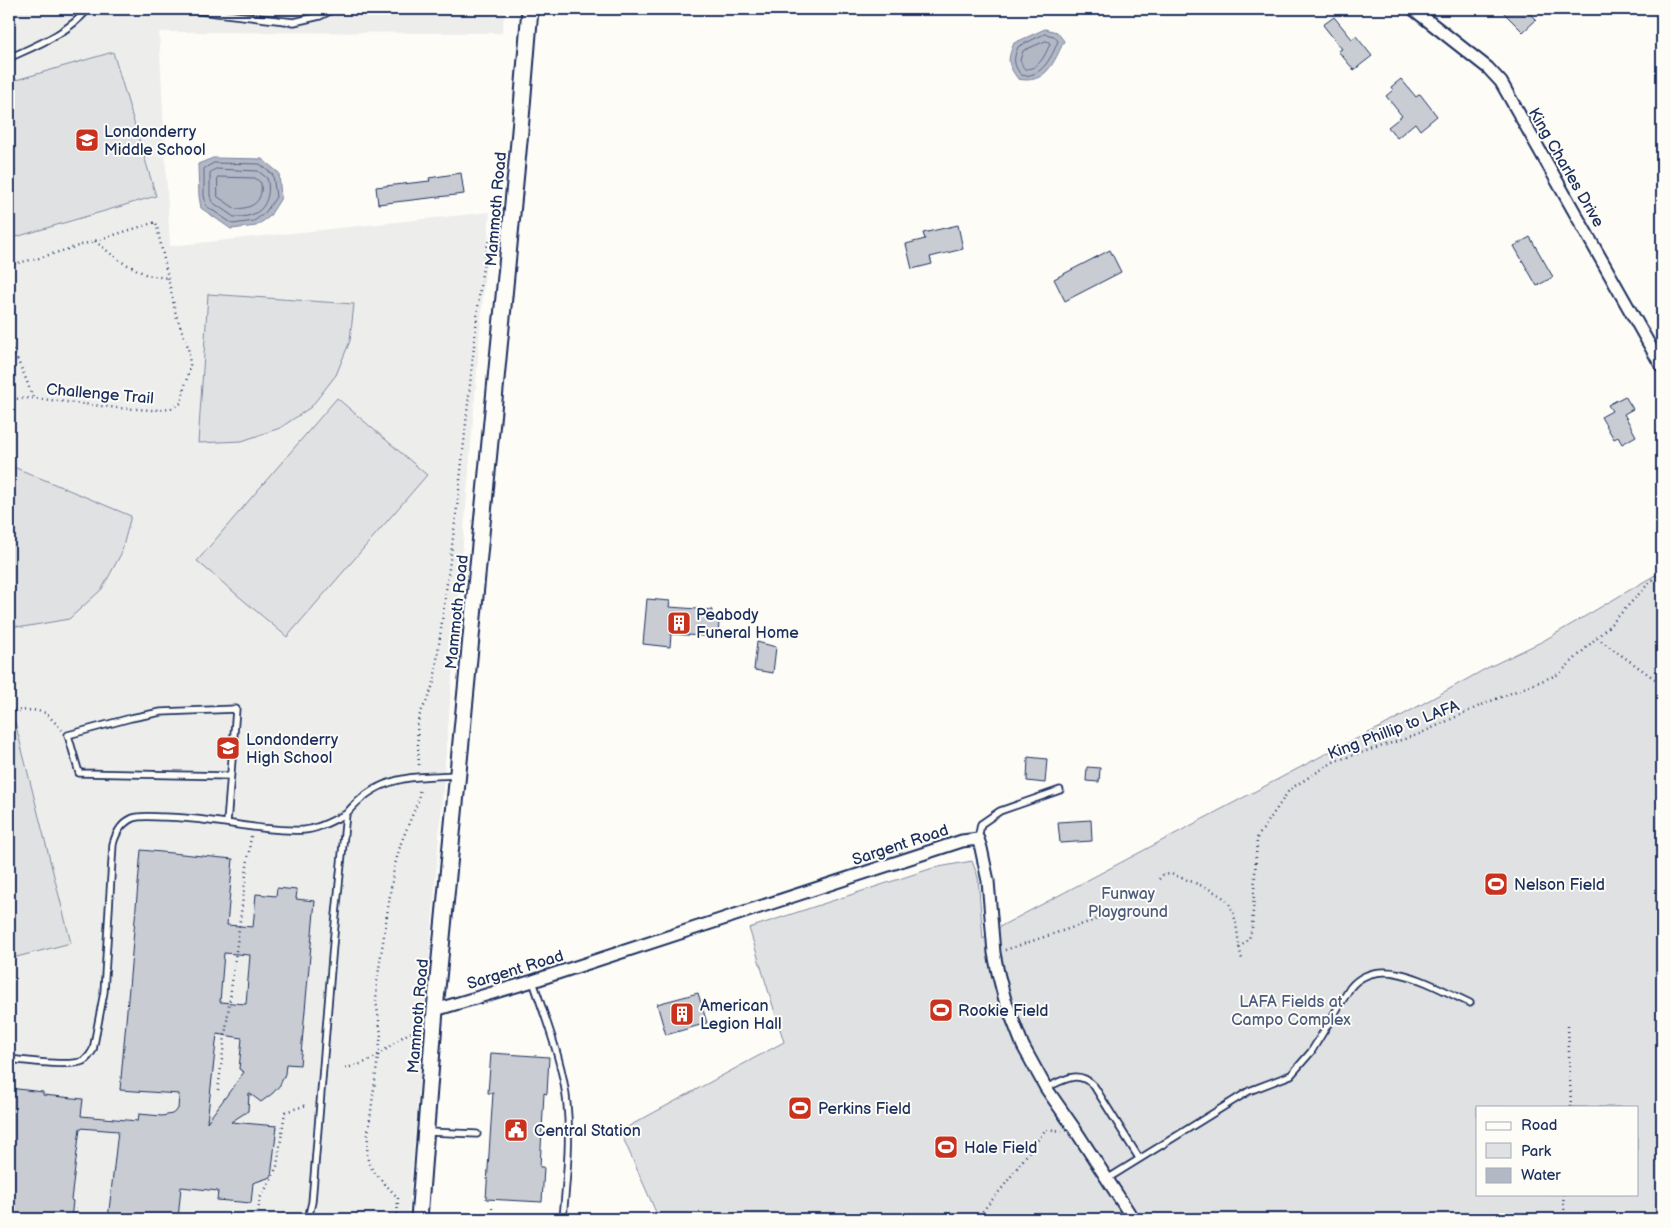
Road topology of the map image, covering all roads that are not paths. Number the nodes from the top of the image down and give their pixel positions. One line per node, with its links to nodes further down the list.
1 (88, 9): 6 (lane)
2 (182, 9): 3 (lane)
3 (334, 9)
4 (530, 9): 8 (main road, Mammoth Road)
5 (1413, 9): 7 (street, King Charles Drive)
6 (9, 58)
7 (1662, 367)
8 (457, 775): 11 (lane); 16 (main road, Mammoth Road)
9 (230, 776): 9 (lane); 12 (lane)
10 (1060, 790): 13 (lane)
11 (346, 814): 12 (lane); 23 (lane)
12 (227, 823): 17 (lane)
13 (978, 839): 14 (street, Sargent Road); 18 (street)
14 (533, 982): 16 (street, Sargent Road); 25 (lane)
15 (1470, 1003): 21 (lane)
16 (435, 1010): 19 (main road, Mammoth Road)
17 (9, 1060)
18 (1046, 1088): 21 (lane); 22 (street)
19 (425, 1132): 20 (lane); 24 (main road, Mammoth Road)
20 (477, 1134)
21 (1139, 1158): 22 (lane)
22 (1108, 1179): 26 (street)
23 (308, 1219)
24 (419, 1219)
25 (563, 1219)
26 (1133, 1219)

